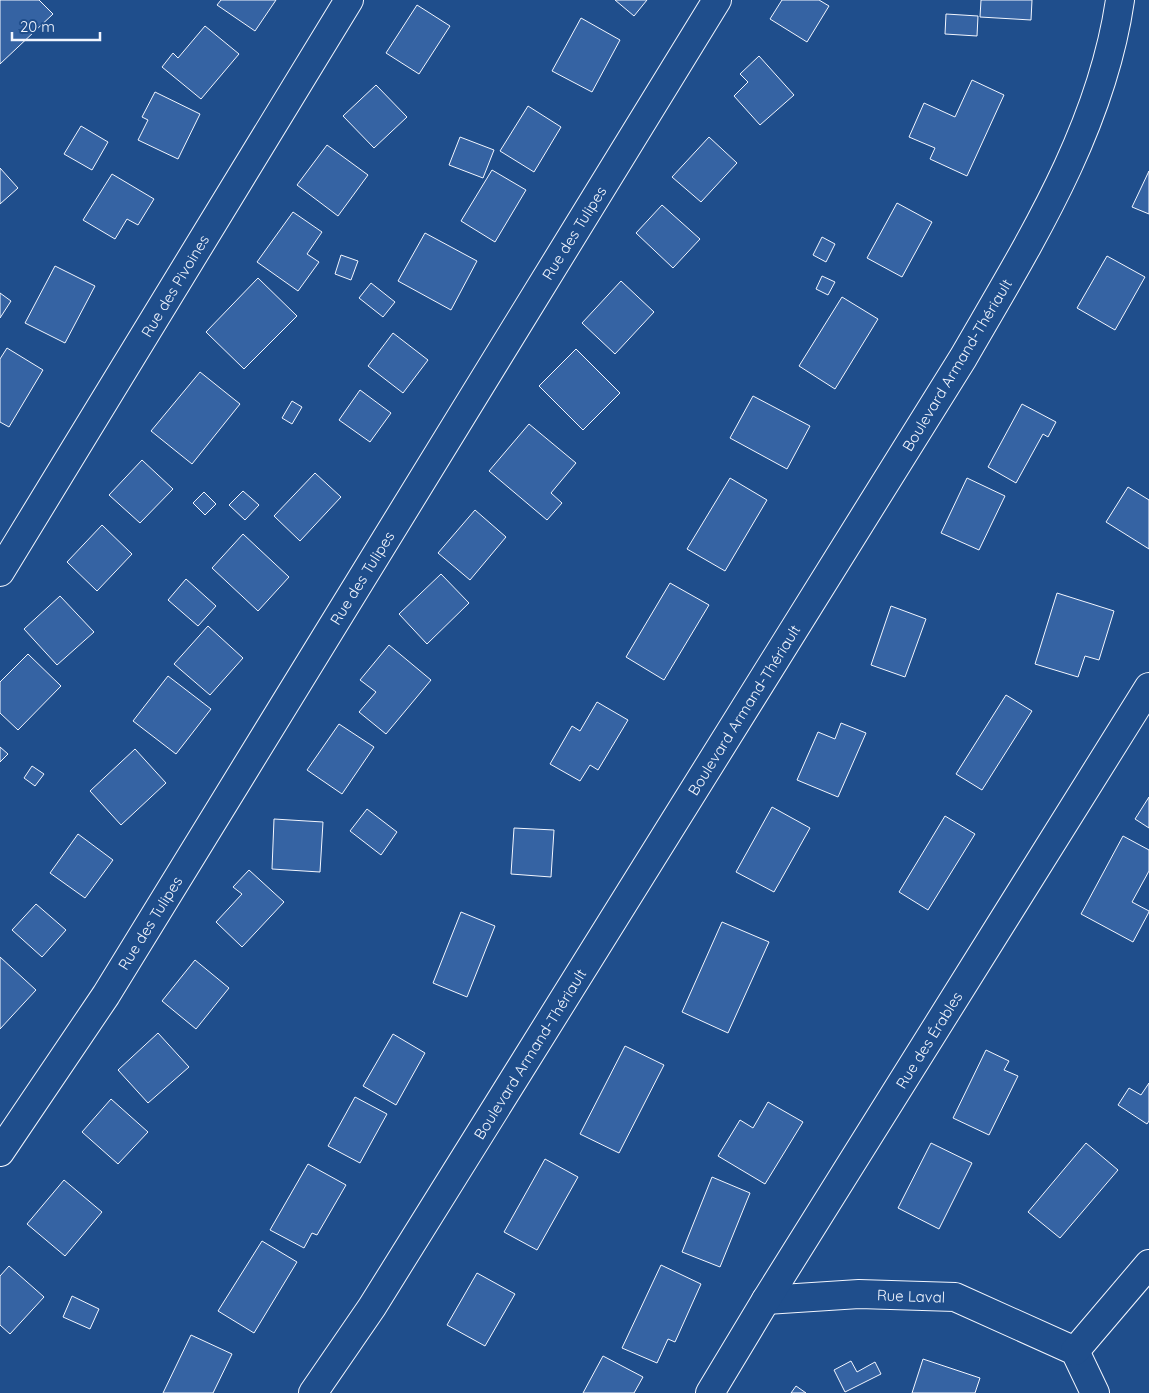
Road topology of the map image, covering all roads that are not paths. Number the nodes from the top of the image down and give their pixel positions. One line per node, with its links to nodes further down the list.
1 (349, 0): 4 (street, Rue des Pivoines)
2 (717, 0): 6 (street, Rue des Tulipes)
3 (1120, 0): 10 (street, Boulevard Armand-Thériault)
4 (0, 572)
5 (1149, 687): 8 (street, Rue des Érables)
6 (0, 1152)
7 (1149, 1264): 9 (street)
8 (766, 1300): 9 (street, Rue Laval); 11 (street, Rue des Érables)
9 (1075, 1351): 12 (street)
10 (313, 1393)
11 (710, 1393)
12 (1095, 1393)

